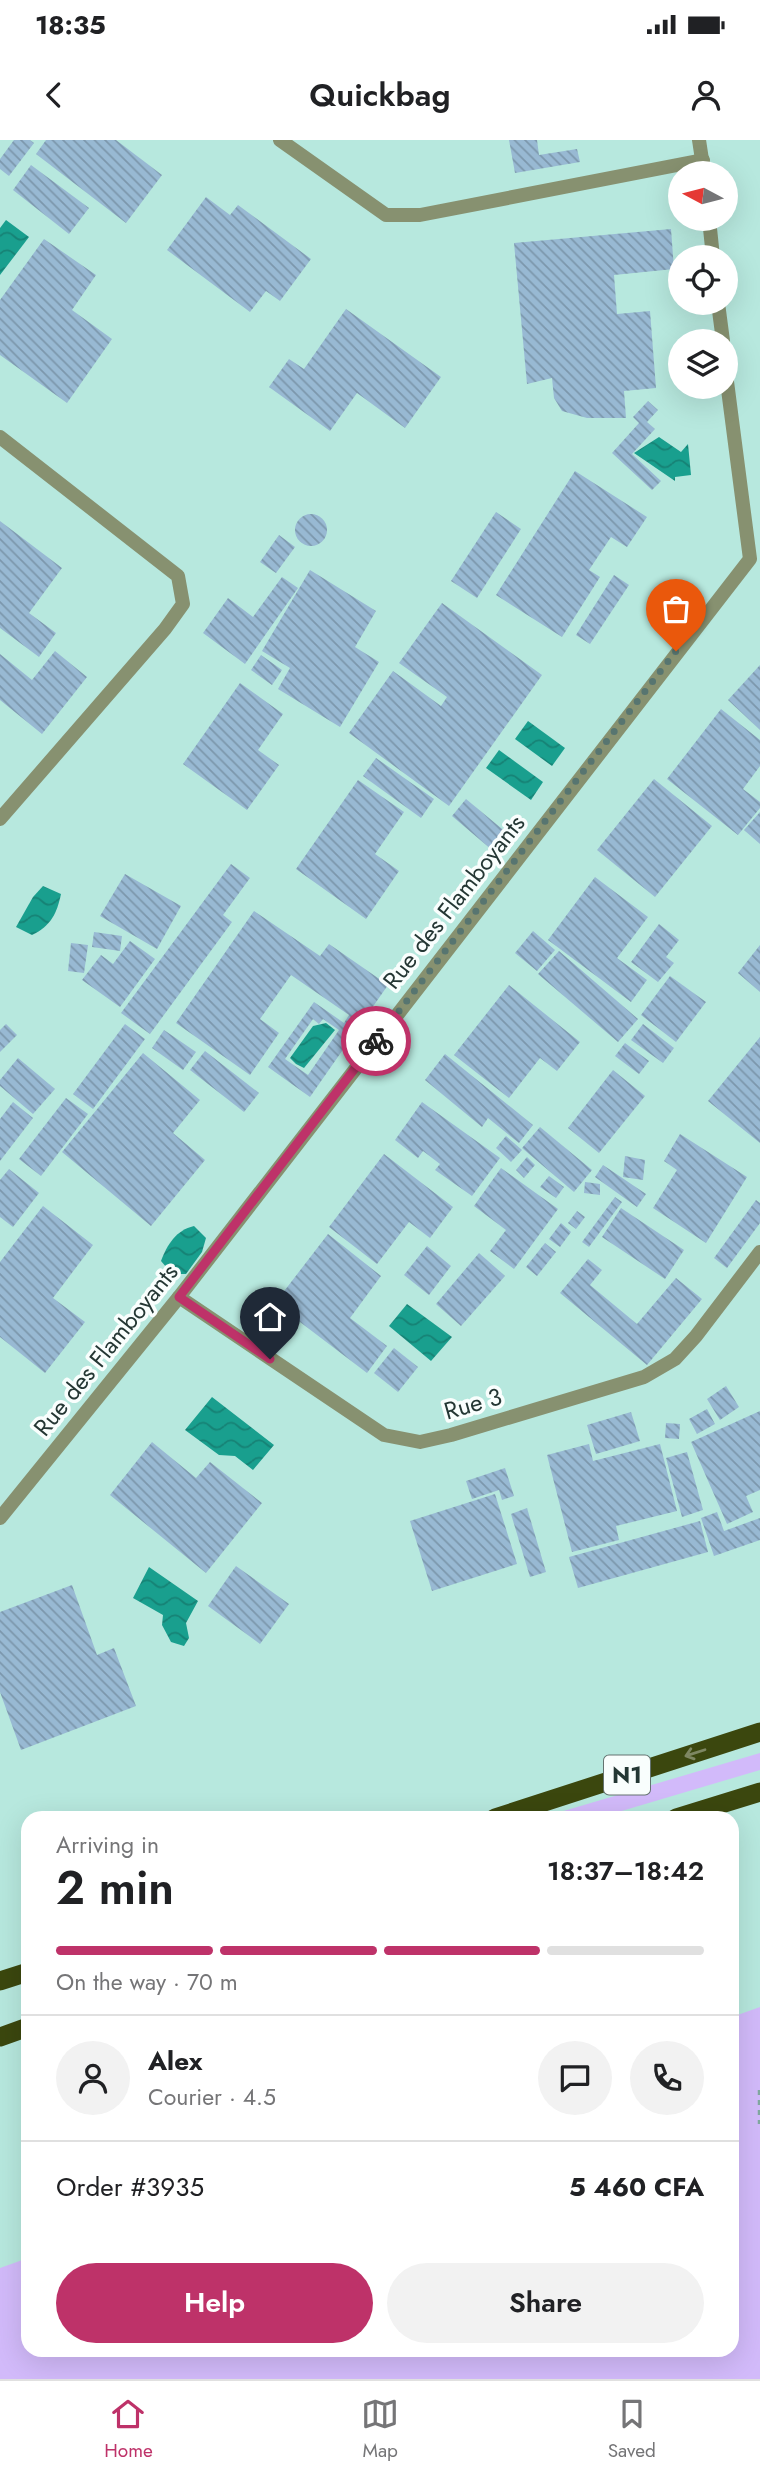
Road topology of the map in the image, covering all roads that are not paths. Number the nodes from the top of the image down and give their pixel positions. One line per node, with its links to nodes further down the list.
1 (280, 140): 4 (street)
2 (699, 140): 3 (street)
3 (702, 161)
4 (668, 173)
5 (730, 399): 7 (street, Rue des Flamboyants)
6 (0, 437): 8 (street)
7 (755, 562): 10 (street, Rue des Flamboyants)
8 (0, 819)
9 (760, 1252): 10 (street, Rue 3)
10 (179, 1297): 11 (street, Rue des Flamboyants)
11 (0, 1518)
12 (760, 1732): 14 (highway, N1, one-way to 14)
13 (760, 1792): 15 (highway, N1)
14 (517, 1811)
15 (699, 1811)
16 (21, 1974): 17 (highway)
17 (0, 1982)
18 (21, 2030): 19 (highway)
19 (0, 2037)

